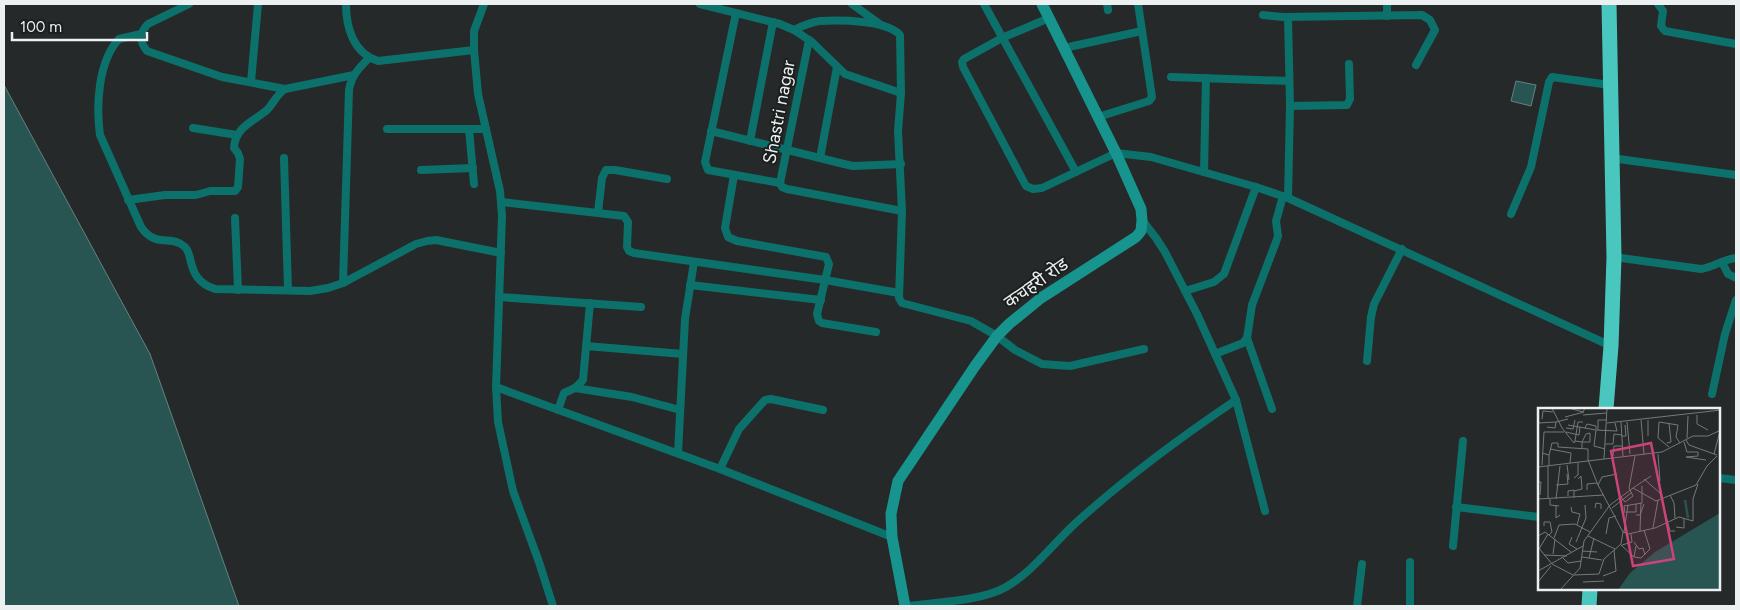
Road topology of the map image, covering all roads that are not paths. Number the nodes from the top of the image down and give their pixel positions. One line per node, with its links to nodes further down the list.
1 (189, 4): 22 (street)
2 (258, 4): 36 (street)
3 (346, 4): 28 (street)
4 (484, 4): 27 (street)
5 (700, 4): 13 (street)
6 (852, 4): 19 (street)
7 (984, 4): 23 (street)
8 (1042, 4): 17 (main road)
9 (1138, 4): 21 (street)
10 (1387, 4): 16 (street)
11 (1609, 4): 37 (highway)
12 (1658, 4): 25 (street)
13 (736, 13): 18 (street); 46 (street)
14 (1263, 15): 15 (street)
15 (1288, 16): 16 (street); 35 (street)
16 (1387, 16): 30 (street)
17 (1049, 18): 23 (street); 26 (main road)
18 (774, 22): 20 (street); 48 (street)
19 (883, 26): 20 (street); 39 (street)
20 (794, 30): 24 (street)
21 (1142, 32): 26 (street); 41 (street)
22 (140, 34): 36 (street); 66 (street)
23 (1002, 38): 57 (street); 57 (street)
24 (809, 40): 31 (street); 49 (street, Shastri nagar)
25 (1736, 44)
26 (1064, 48): 41 (main road)
27 (474, 50): 28 (street); 45 (street)
28 (369, 58): 32 (street)
29 (1349, 64): 40 (street)
30 (1416, 65)
31 (837, 67): 39 (street); 52 (street)
32 (354, 75): 38 (street); 81 (street)
33 (1171, 77): 34 (street)
34 (1206, 78): 35 (street); 58 (street)
35 (1289, 81): 40 (street)
36 (251, 82): 38 (street)
37 (1610, 85): 53 (highway); 70 (street)
38 (285, 89): 47 (street)
39 (901, 94): 54 (street)
40 (1290, 106): 65 (street)
41 (1098, 117): 50 (main road)
42 (193, 128): 47 (street)
43 (387, 129): 44 (street)
44 (469, 129): 45 (street); 55 (street)
45 (486, 129): 67 (street)
46 (711, 131): 48 (street); 59 (street)
47 (236, 135): 66 (street)
48 (750, 141): 49 (street)
49 (786, 149): 52 (street); 62 (street, Shastri nagar)
50 (1116, 153): 57 (street); 58 (street); 72 (main road)
51 (284, 158): 84 (street)
52 (820, 158): 54 (street)
53 (1611, 158): 60 (street); 75 (highway)
54 (900, 164): 68 (street)
55 (473, 168): 56 (street); 63 (street)
56 (421, 170)
57 (1076, 172)
58 (1204, 172): 64 (street)
59 (734, 175): 62 (street); 80 (street)
60 (1736, 175)
61 (667, 179): 69 (street)
62 (780, 183): 68 (street, Shastri nagar)
63 (474, 184)
64 (1256, 187): 65 (street); 85 (street)
65 (1286, 197): 73 (street); 94 (street)
66 (128, 200): 83 (street)
67 (501, 202): 69 (street); 74 (street)
68 (902, 211): 86 (street)
69 (598, 212): 77 (street)
70 (1511, 214)
71 (235, 218): 83 (street)
72 (1142, 220): 85 (street); 93 (main road, कचहरी रोड)
73 (1402, 248): 96 (street); 100 (street)
74 (501, 253): 81 (street); 87 (street)
75 (1614, 257): 78 (street); 96 (highway)
76 (1736, 258): 78 (street)
77 (694, 262): 80 (street); 82 (street)
78 (1722, 262): 79 (street)
79 (1736, 278)
80 (825, 280): 86 (street); 88 (street)
81 (343, 283): 84 (street)
82 (690, 285): 88 (street); 98 (street)
83 (238, 290): 84 (street)
84 (288, 290)
85 (1185, 292): 99 (street)
86 (899, 293): 93 (street)
87 (499, 297): 90 (street); 101 (street)
88 (820, 300): 92 (street)
89 (1736, 300): 103 (street)
90 (590, 303): 91 (street); 95 (street)
91 (641, 307)
92 (876, 332)
93 (997, 336): 97 (street); 118 (main road, कचहरी रोड)
94 (1247, 338): 99 (street); 106 (street)
95 (586, 346): 98 (street); 102 (street)
96 (1611, 346): 105 (highway)
97 (1144, 349)
98 (683, 354): 108 (street)
99 (1215, 354): 104 (street)
100 (1366, 361)
101 (496, 387): 107 (street); 123 (street)
102 (576, 388): 107 (street); 108 (street)
103 (1712, 394)
104 (1236, 400): 116 (street); 125 (street)
105 (1606, 408)
106 (1272, 409)
107 (558, 410): 111 (street)
108 (680, 410): 111 (street)
109 (823, 410): 112 (street)
110 (1462, 442): 115 (street)
111 (678, 453): 112 (street)
112 (720, 469): 118 (street)
113 (1720, 478): 114 (street)
114 (1736, 480)
115 (1456, 506): 117 (street); 119 (street)
116 (1265, 511)
117 (1538, 517)
118 (892, 537): 124 (main road, कचहरी रोड)
119 (1453, 546)
120 (1410, 562): 127 (street)
121 (1362, 564): 126 (street)
122 (1590, 590): 128 (highway)
123 (553, 606)
124 (905, 606)
125 (909, 606)
126 (1357, 606)
127 (1410, 606)
128 (1590, 606)

